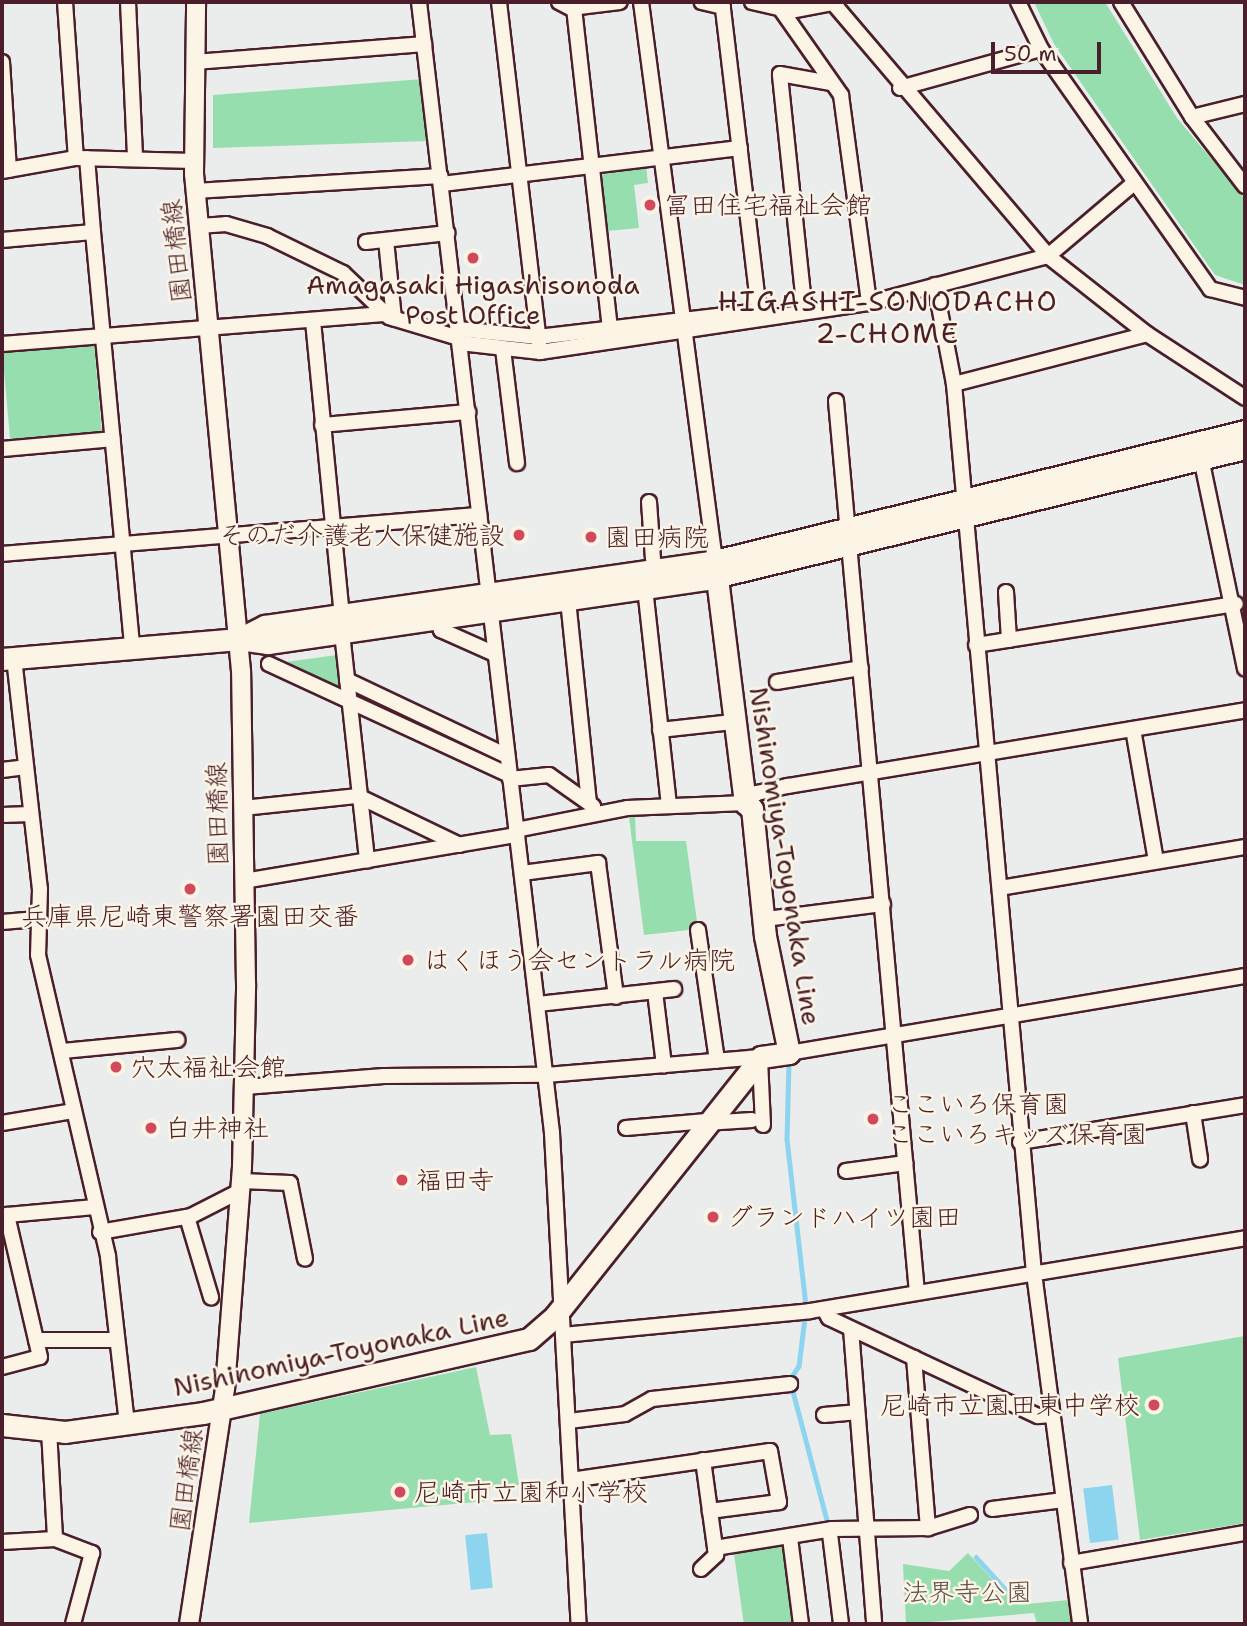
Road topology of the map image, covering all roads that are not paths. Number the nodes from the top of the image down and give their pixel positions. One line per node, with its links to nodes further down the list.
1 (65, 2): 25 (street)
2 (128, 2): 27 (street)
3 (196, 2): 19 (street, 園田橋線)
4 (419, 2): 16 (street)
5 (499, 2): 31 (street)
6 (559, 2): 14 (street)
7 (620, 2): 14 (street)
8 (641, 2): 26 (street)
9 (702, 2): 24 (street)
10 (752, 2): 15 (street)
11 (835, 2): 15 (street); 21 (street)
12 (1018, 2): 17 (street)
13 (1121, 2): 23 (street)
14 (575, 8): 29 (street)
15 (782, 11): 20 (street)
16 (424, 44): 19 (street); 32 (street)
17 (1041, 49): 21 (street); 33 (street)
18 (2, 61): 30 (street)
19 (195, 62): 28 (street, 園田橋線)
20 (831, 83): 45 (street); 46 (street)
21 (900, 88): 42 (street)
22 (1245, 104): 23 (street)
23 (1192, 117): 34 (street)
24 (740, 148): 26 (street); 47 (street)
25 (81, 158): 27 (street); 30 (street); 37 (street)
26 (661, 158): 29 (street); 51 (street)
27 (135, 159): 28 (street)
28 (194, 161): 35 (street, 園田橋線)
29 (592, 166): 31 (street); 52 (street)
30 (5, 171)
31 (519, 176): 32 (street); 57 (street)
32 (441, 180): 35 (street); 38 (street)
33 (1134, 183): 42 (street); 44 (street)
34 (1245, 186)
35 (195, 191): 36 (street, 園田橋線)
36 (199, 226): 48 (street); 50 (street, 園田橋線)
37 (93, 232): 39 (street); 54 (street)
38 (448, 233): 40 (street); 55 (street)
39 (2, 240)
40 (386, 240): 41 (street); 48 (street)
41 (366, 242)
42 (1048, 256): 43 (street); 53 (street)
43 (935, 285): 45 (street); 60 (street)
44 (1245, 298)
45 (869, 303): 46 (street)
46 (812, 310): 47 (street)
47 (760, 316): 51 (street)
48 (389, 317): 49 (street); 55 (street)
49 (313, 321): 50 (street); 64 (street)
50 (210, 326): 54 (street); 75 (street, 園田橋線)
51 (681, 328): 52 (street); 58 (street); 80 (street)
52 (610, 329): 57 (street); 58 (street)
53 (1147, 334): 60 (street); 61 (street)
54 (102, 336): 56 (street); 66 (street)
55 (459, 337): 57 (street); 59 (street); 63 (street)
56 (2, 344)
57 (539, 345): 58 (street); 59 (street)
58 (612, 345)
59 (503, 349): 70 (street)
60 (954, 384): 72 (street)
61 (1245, 398)
62 (836, 401): 76 (street)
63 (468, 412): 64 (street); 73 (street)
64 (322, 425): 74 (street)
65 (1245, 431): 72 (main road)
66 (113, 439): 68 (street); 77 (street)
67 (1245, 448): 69 (main road)
68 (2, 449)
69 (1201, 458): 72 (main road); 85 (street)
70 (517, 463)
71 (649, 502): 79 (street)
72 (965, 508): 76 (main road); 90 (street)
73 (479, 515): 74 (street); 84 (street)
74 (332, 527): 75 (street); 87 (street)
75 (230, 535): 77 (street); 88 (street, 園田橋線)
76 (849, 536): 80 (main road); 95 (street)
77 (124, 544): 78 (street); 91 (street)
78 (2, 554)
79 (653, 559)
80 (716, 569): 81 (main road); 84 (main road); 102 (main road, Nishinomiya-Toyonaka Line)
81 (645, 588): 83 (main road); 104 (street)
82 (1006, 592): 89 (street)
83 (568, 600): 84 (main road); 113 (street)
84 (490, 603): 86 (main road); 87 (main road); 92 (street)
85 (1236, 604): 89 (street); 96 (street)
86 (437, 618): 87 (main road); 92 (street)
87 (342, 624): 88 (main road); 97 (street)
88 (239, 639): 91 (main road); 116 (street, 園田橋線)
89 (1009, 640): 90 (street)
90 (976, 645): 106 (street)
91 (132, 648): 93 (main road)
92 (495, 654): 107 (street)
93 (8, 659): 108 (street)
94 (269, 664): 99 (street)
95 (861, 668): 98 (street); 110 (street)
96 (1245, 668)
97 (348, 680): 99 (street); 101 (street)
98 (777, 682)
99 (349, 701): 105 (street); 112 (street)
100 (1244, 714): 103 (street)
101 (430, 719): 105 (street); 107 (street)
102 (733, 722): 104 (street); 114 (main road, Nishinomiya-Toyonaka Line)
103 (1133, 729): 106 (street); 124 (street)
104 (660, 730): 115 (street)
105 (423, 735): 111 (street)
106 (986, 753): 110 (street); 127 (street)
107 (507, 756): 111 (street)
108 (26, 767): 109 (street); 118 (street)
109 (2, 770)
110 (872, 775): 114 (street); 128 (street)
111 (510, 777): 113 (street); 120 (street)
112 (358, 796): 116 (street); 121 (street); 123 (street)
113 (589, 802): 117 (street)
114 (745, 803): 115 (street); 130 (main road, Nishinomiya-Toyonaka Line)
115 (669, 806): 117 (street)
116 (243, 808): 126 (street, 園田橋線)
117 (603, 813): 120 (street)
118 (31, 814): 119 (street); 129 (street)
119 (2, 815)
120 (517, 833): 121 (street); 125 (street)
121 (460, 845): 123 (street)
122 (1245, 847): 124 (street)
123 (368, 861): 126 (street)
124 (1156, 861): 127 (street)
125 (522, 873): 136 (street); 137 (street)
126 (244, 881): 147 (street, 園田橋線)
127 (1000, 888): 138 (street)
128 (883, 904): 130 (street); 139 (street)
129 (40, 919): 131 (street); 141 (street)
130 (766, 919): 142 (main road, Nishinomiya-Toyonaka Line)
131 (2, 922)
132 (698, 930): 144 (street)
133 (1245, 976): 138 (street)
134 (674, 989): 135 (street)
135 (655, 992): 136 (street); 145 (street)
136 (616, 997): 137 (street)
137 (538, 1004): 146 (street)
138 (1008, 1016): 139 (street); 154 (street)
139 (893, 1038): 142 (street); 156 (street)
140 (177, 1040): 141 (street)
141 (62, 1051): 149 (street)
142 (789, 1053): 143 (main road, Nishinomiya-Toyonaka Line)
143 (761, 1058): 144 (street); 151 (main road, Nishinomiya-Toyonaka Line); 151 (street)
144 (717, 1061): 145 (street)
145 (664, 1065): 146 (street)
146 (546, 1076): 147 (street); 167 (street)
147 (245, 1087): 158 (street, 園田橋線)
148 (1245, 1105): 150 (street)
149 (74, 1111): 152 (street); 159 (street)
150 (1193, 1113): 154 (street); 155 (street)
151 (706, 1122): 153 (street); 167 (main road, Nishinomiya-Toyonaka Line)
152 (2, 1123)
153 (626, 1128)
154 (1020, 1142): 164 (street)
155 (1200, 1159)
156 (905, 1163): 157 (street); 165 (street)
157 (846, 1171)
158 (240, 1186): 160 (street); 163 (street); 176 (street, 園田橋線)
159 (95, 1207): 161 (street); 171 (street)
160 (187, 1217): 161 (street); 166 (street)
161 (100, 1232): 172 (street)
162 (1245, 1238): 164 (street)
163 (305, 1259)
164 (1034, 1273): 165 (street); 179 (street)
165 (917, 1292): 168 (street)
166 (211, 1297)
167 (561, 1309): 170 (street); 176 (main road, Nishinomiya-Toyonaka Line)
168 (824, 1309): 169 (street); 170 (street)
169 (851, 1329): 173 (street); 177 (street)
170 (563, 1335): 180 (street)
171 (36, 1340): 172 (street); 174 (street)
172 (117, 1340): 182 (street)
173 (914, 1359): 179 (street); 191 (street)
174 (2, 1367)
175 (790, 1384): 180 (street)
176 (223, 1408): 182 (main road, Nishinomiya-Toyonaka Line); 201 (street, 園田橋線)
177 (856, 1412): 178 (street); 190 (street)
178 (824, 1415)
179 (1052, 1415): 186 (street)
180 (569, 1421): 185 (street)
181 (2, 1425): 183 (main road, Nishinomiya-Toyonaka Line)
182 (127, 1425): 183 (main road, Nishinomiya-Toyonaka Line)
183 (49, 1430): 195 (street)
184 (703, 1460): 185 (street); 188 (street); 188 (street)
185 (571, 1480): 202 (street)
186 (1063, 1500): 187 (street); 198 (street)
187 (992, 1509)
188 (710, 1511): 197 (street)
189 (970, 1515): 191 (street)
190 (864, 1523): 191 (street); 193 (street); 205 (street)
191 (929, 1528)
192 (1245, 1533): 198 (street)
193 (830, 1534): 194 (street); 204 (street)
194 (790, 1538): 197 (street); 203 (street)
195 (55, 1539): 196 (street); 200 (street)
196 (2, 1542)
197 (715, 1548): 199 (street)
198 (1071, 1563): 206 (street)
199 (701, 1569)
200 (73, 1624)
201 (189, 1624)
202 (579, 1624)
203 (801, 1624)
204 (841, 1624)
205 (874, 1624)
206 (1080, 1624)

